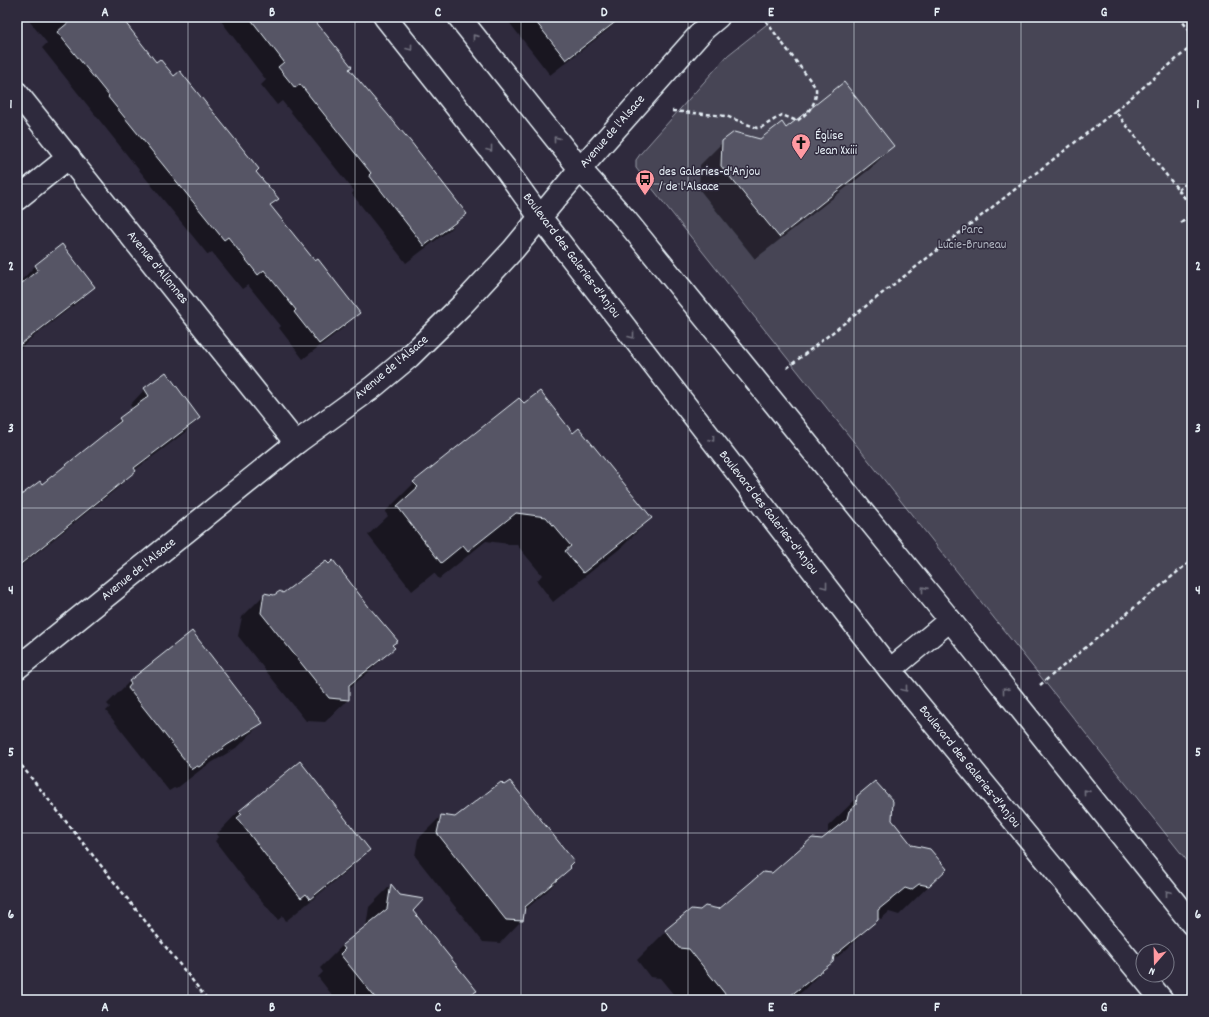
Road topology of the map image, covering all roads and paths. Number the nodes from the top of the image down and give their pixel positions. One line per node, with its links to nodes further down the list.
1 (385, 17): 18 (street, Boulevard des Galeries-d'Anjou, one-way to 18)
2 (458, 17): 12 (street, one-way to 2)
3 (718, 17): 12 (street, Avenue de l'Alsace)
4 (1179, 17): 6 (path)
5 (765, 20): 10 (path)
6 (1192, 34)
7 (1192, 46): 9 (path)
8 (17, 93): 11 (street, Avenue d'Allonnes)
9 (1115, 110): 14 (path); 20 (path)
10 (672, 111)
11 (69, 157): 15 (street); 21 (street, Avenue d'Allonnes)
12 (580, 169): 18 (street, Avenue de l'Alsace); 23 (street, one-way to 12)
13 (1192, 179): 14 (path)
14 (1178, 190): 16 (path)
15 (17, 199)
16 (1192, 207)
17 (1192, 214): 19 (path)
18 (540, 217): 21 (street, Avenue de l'Alsace); 25 (street, Boulevard des Galeries-d'Anjou, one-way to 25)
19 (1181, 223)
20 (787, 368)
21 (296, 443): 24 (street, Avenue de l'Alsace)
22 (1192, 560): 26 (path)
23 (950, 620): 25 (street); 28 (street, one-way to 23)
24 (17, 668)
25 (890, 670): 30 (street, Boulevard des Galeries-d'Anjou, one-way to 30)
26 (1040, 685)
27 (17, 760): 29 (path)
28 (1192, 924)
29 (208, 1000)
30 (1162, 1000)

